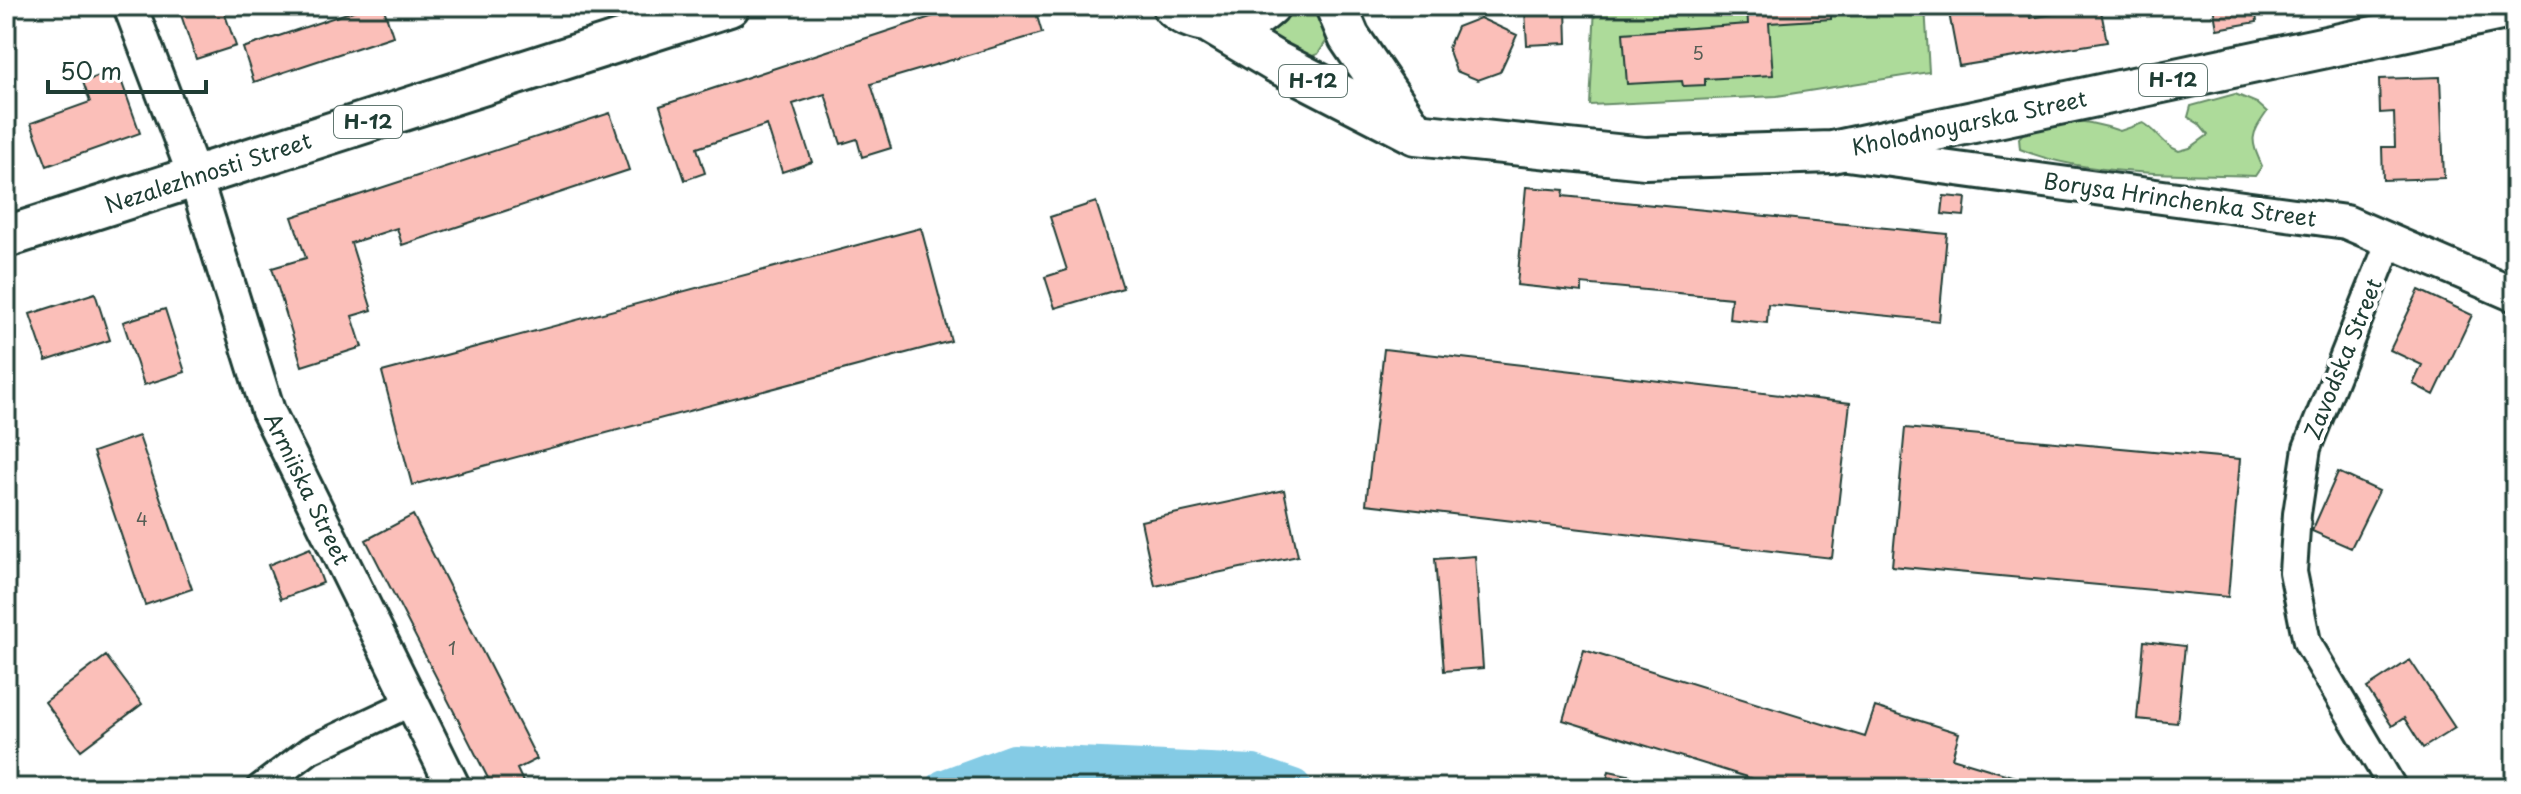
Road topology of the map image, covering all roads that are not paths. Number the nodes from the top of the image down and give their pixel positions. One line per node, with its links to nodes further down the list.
1 (130, 6): 10 (street, Armiiska Street)
2 (729, 6): 10 (main road, Nezalezhnosti Street / Н-12)
3 (1173, 6): 7 (main road, Н-12)
4 (1269, 6): 7 (main road)
5 (1336, 6): 8 (main road, Н-12)
6 (2515, 7): 9 (main road, Kholodnoyarska Street / Н-12)
7 (1212, 24): 8 (main road, Н-12)
8 (1416, 134): 9 (main road, Kholodnoyarska Street / Н-12)
9 (1832, 152): 12 (street, Borysa Hrinchenka Street)
10 (195, 177): 11 (main road, Nezalezhnosti Street / Н-12); 14 (street, Armiiska Street)
11 (6, 237)
12 (2390, 241): 13 (street, Borysa Hrinchenka Street); 17 (street, Zavodska Street)
13 (2515, 295)
14 (412, 702): 15 (street); 16 (street, Armiiska Street)
15 (260, 788)
16 (454, 788)
17 (2393, 788)

